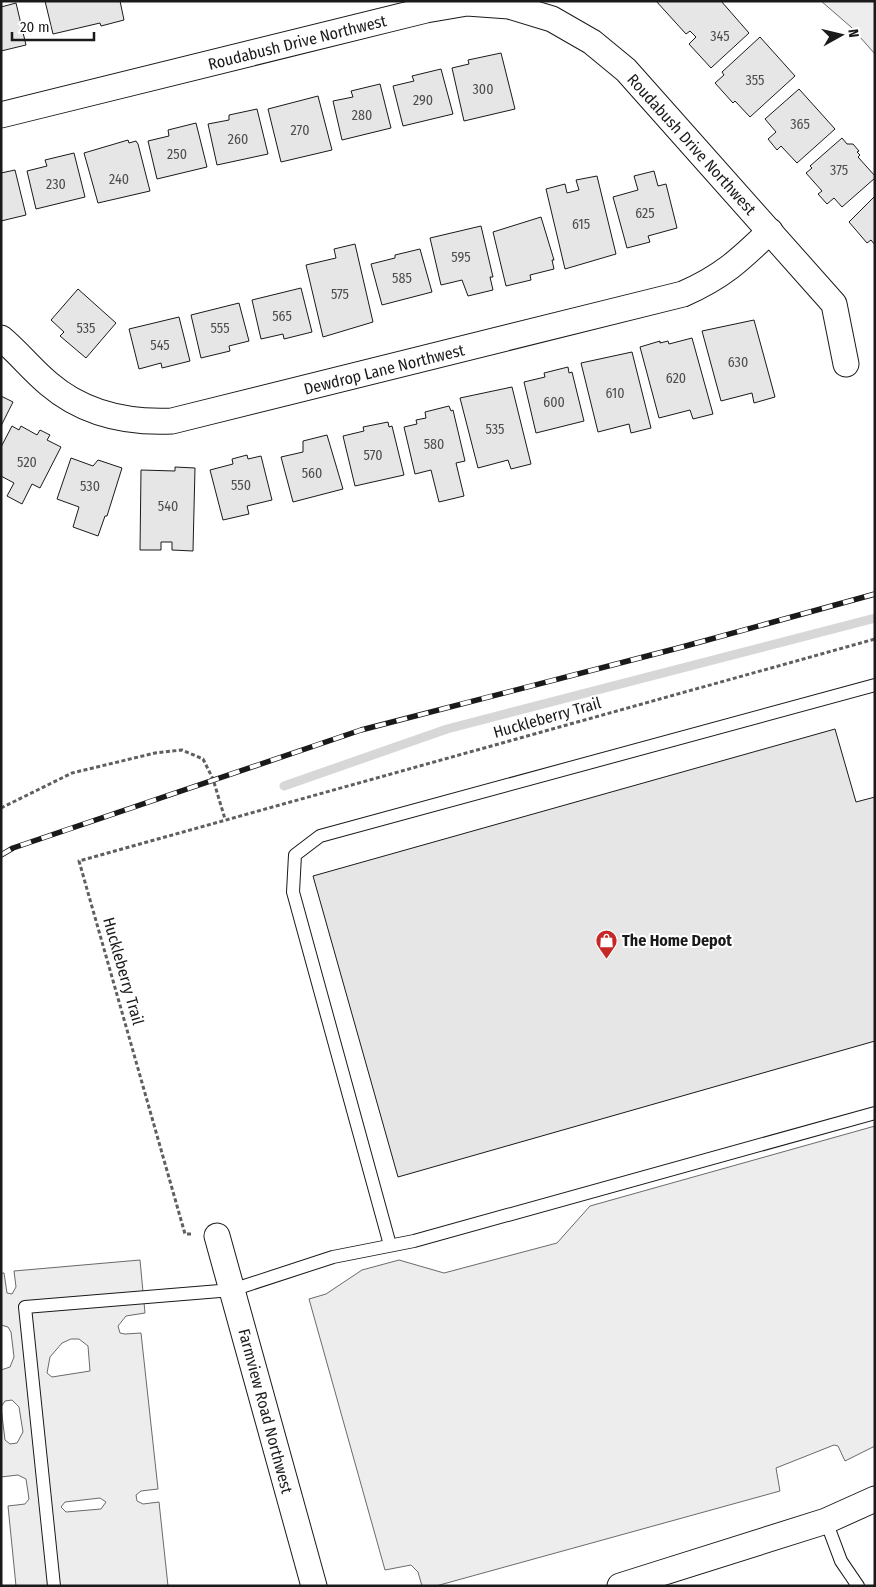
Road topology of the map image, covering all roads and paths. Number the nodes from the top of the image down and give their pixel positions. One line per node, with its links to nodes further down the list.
1 (1, 115): 2 (street, Roudabush Drive Northwest)
2 (770, 231): 3 (street, Dewdrop Lane Northwest); 4 (street, Roudabush Drive Northwest)
3 (1, 338)
4 (846, 364)
5 (875, 639): 8 (path, Huckleberry Trail)
6 (875, 685): 12 (lane)
7 (1, 808): 8 (path)
8 (226, 819): 10 (path, Huckleberry Trail)
9 (875, 1113): 12 (lane)
10 (185, 1234)
11 (217, 1236): 13 (street, Farmview Road Northwest)
12 (390, 1245): 13 (lane)
13 (232, 1290): 16 (lane); 17 (street, Farmview Road Northwest)
14 (875, 1499): 15 (street)
15 (826, 1521): 18 (street); 19 (lane)
16 (54, 1586)
17 (314, 1586)
18 (620, 1586)
19 (858, 1586)

